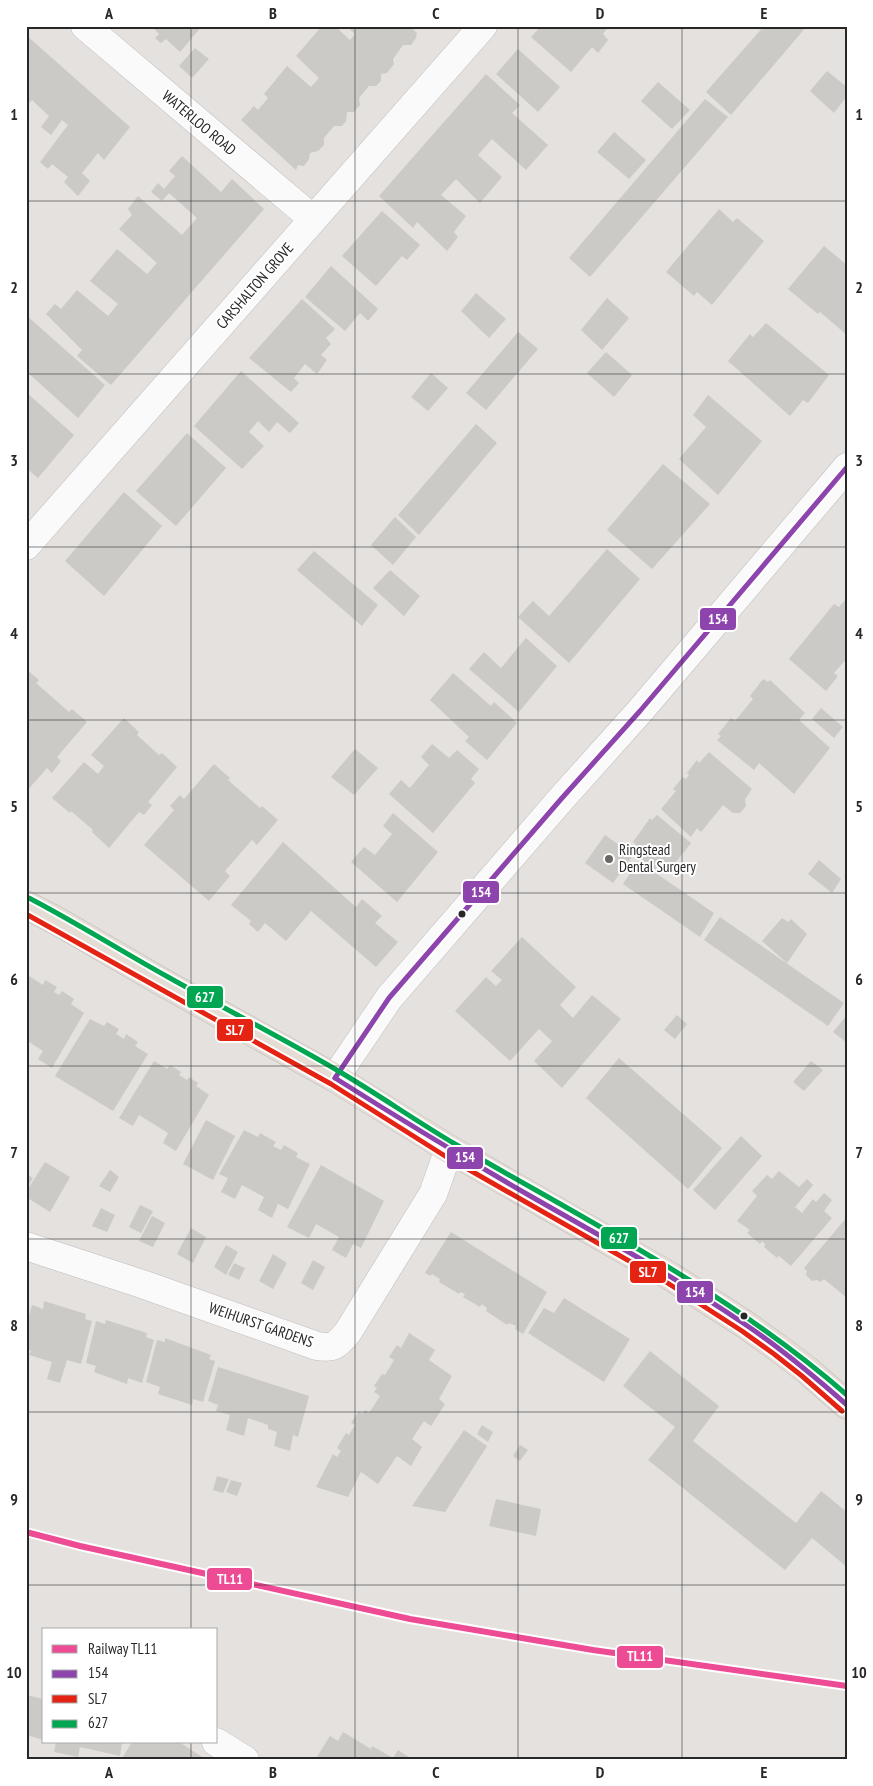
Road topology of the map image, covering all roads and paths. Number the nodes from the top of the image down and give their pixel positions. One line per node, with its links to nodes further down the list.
1 (85, 26): 3 (street, WATERLOO ROAD)
2 (483, 26): 3 (street, CARSHALTON GROVE)
3 (313, 219): 5 (street, CARSHALTON GROVE)
4 (847, 467): 7 (street)
5 (26, 546)
6 (26, 905): 7 (highway)
7 (334, 1078): 8 (highway)
8 (449, 1149): 9 (street, WEIHURST GARDENS); 10 (highway)
9 (26, 1246)
10 (847, 1406)
11 (218, 1743): 12 (street)
12 (245, 1760)

